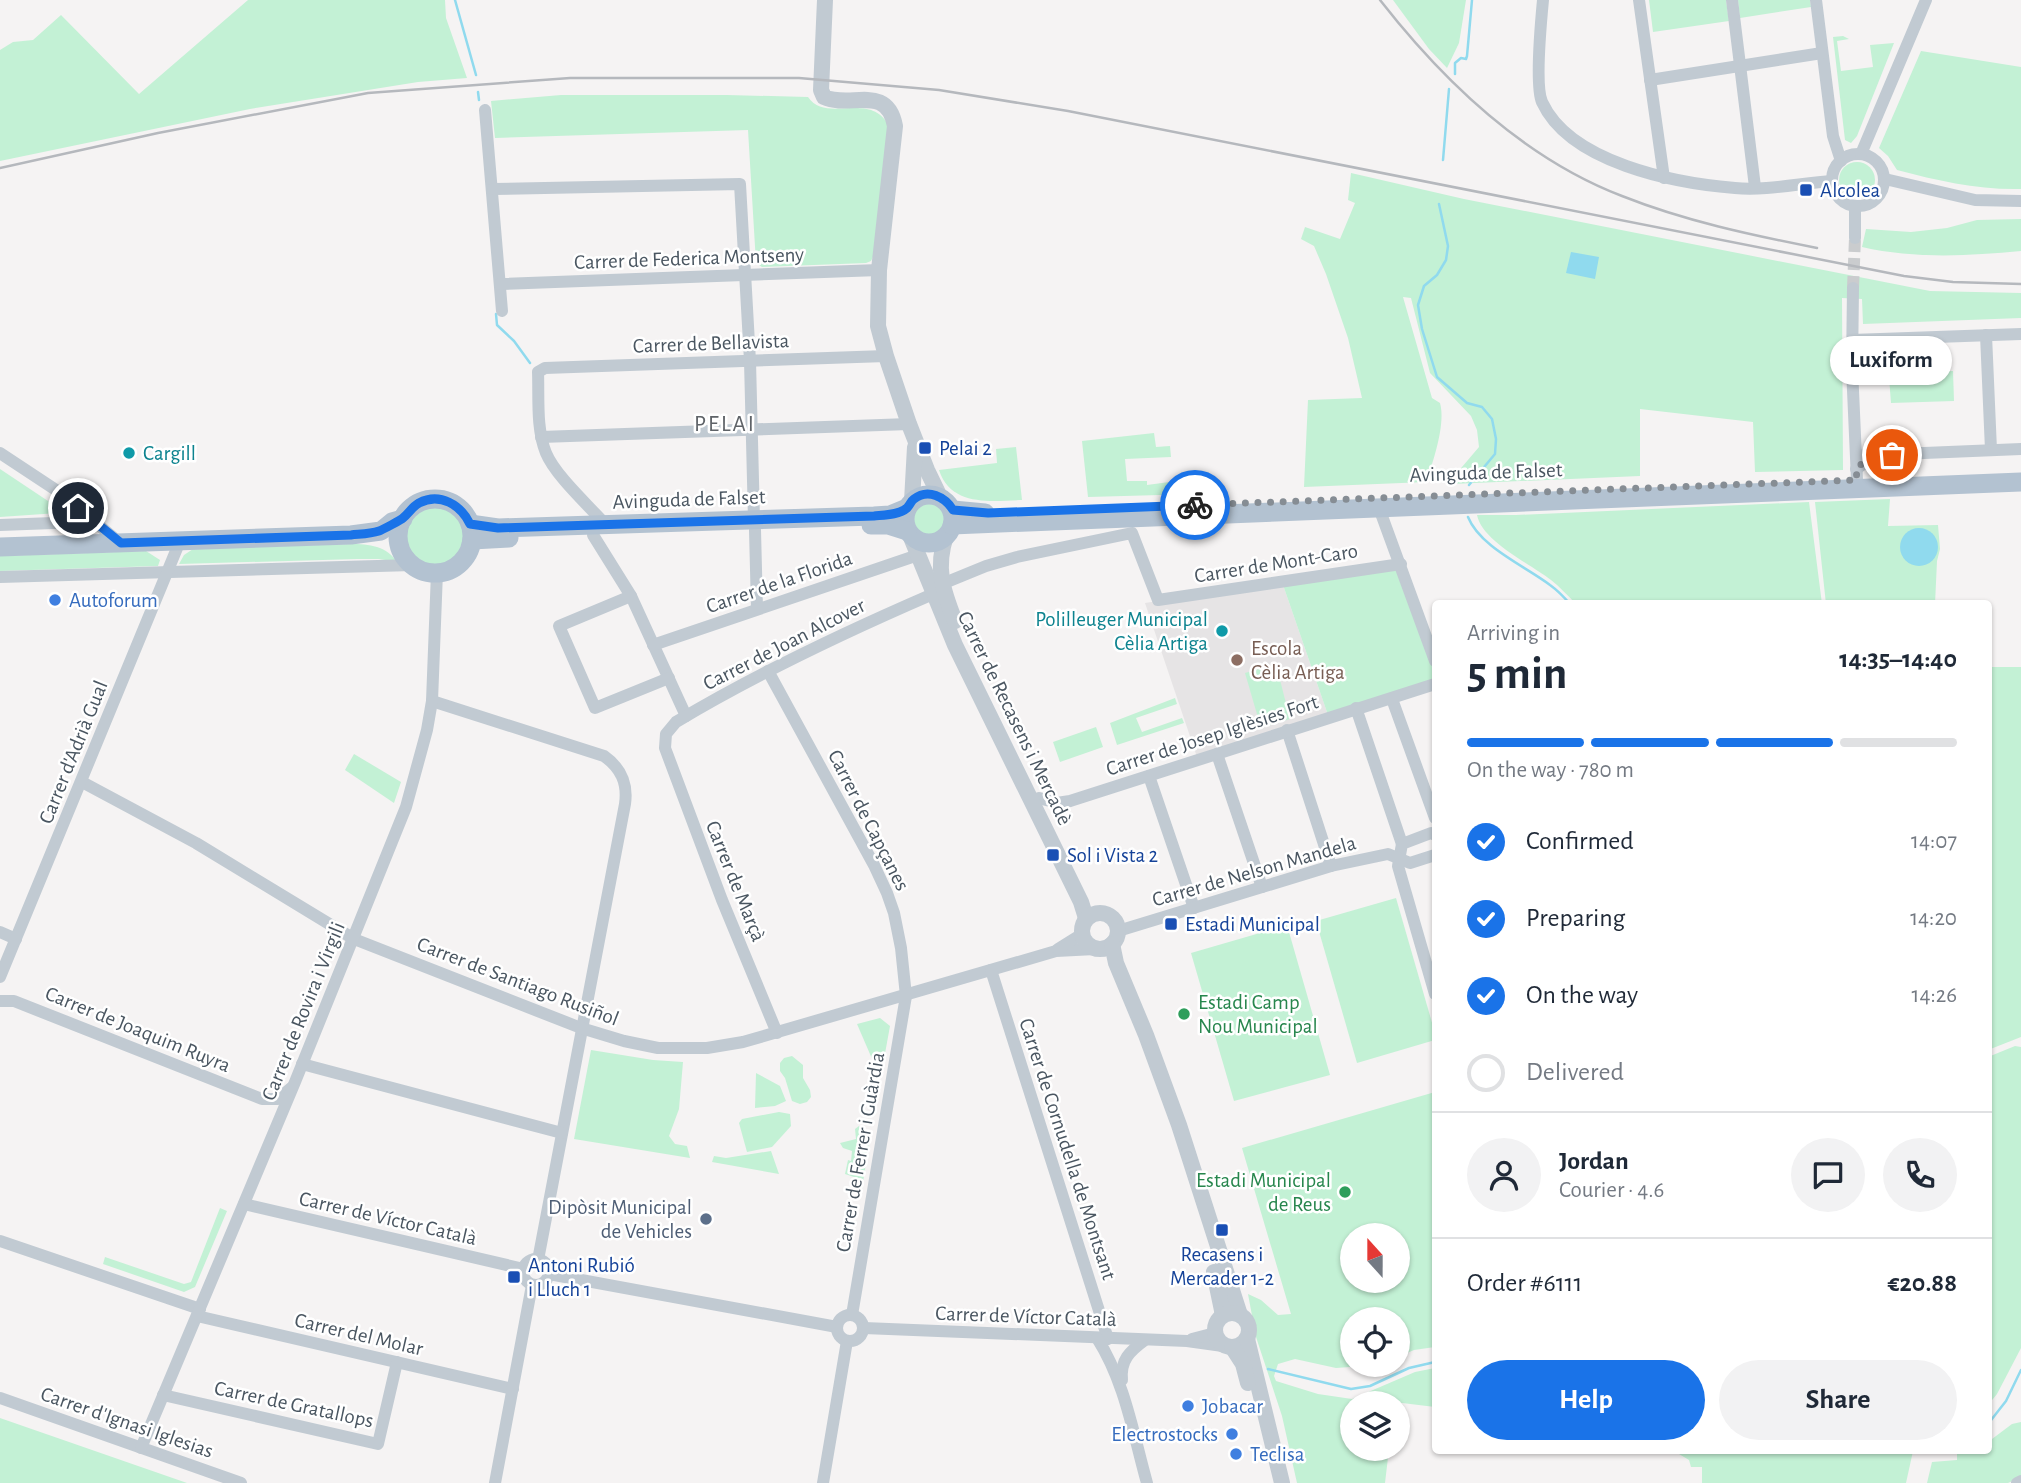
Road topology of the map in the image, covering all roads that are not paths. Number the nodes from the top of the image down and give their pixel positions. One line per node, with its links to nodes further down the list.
1 (825, 0): 23 (street)
2 (1543, 0): 14 (street)
3 (1639, 0): 9 (street)
4 (1732, 0): 8 (street)
5 (1815, 0): 7 (street)
6 (1926, 0): 12 (street)
7 (1822, 53): 8 (street); 13 (street)
8 (1739, 65): 9 (street); 18 (street)
9 (1650, 80): 11 (street)
10 (485, 110): 19 (street)
11 (1659, 152): 14 (street); 15 (street)
12 (1861, 154): 13 (street); 16 (street)
13 (1841, 161): 17 (street)
14 (1642, 171): 15 (street)
15 (1664, 178): 18 (street)
16 (1885, 179): 20 (street); 21 (street)
17 (1832, 181): 18 (street); 21 (street)
18 (1755, 187)
19 (493, 189): 24 (street); 25 (street)
20 (2021, 201)
21 (1854, 206): 22 (street)
22 (1855, 238)
23 (879, 270): 24 (street, Carrer de Federica Montseny); 31 (street)
24 (745, 276): 25 (street, Carrer de Federica Montseny); 32 (street)
25 (500, 284): 27 (street)
26 (1853, 288): 30 (street)
27 (502, 311)
28 (2021, 334): 29 (street)
29 (1986, 335): 30 (street); 38 (street)
30 (1852, 341): 36 (street)
31 (886, 356): 32 (street, Carrer de Bellavista); 34 (street)
32 (750, 361): 33 (street); 35 (street, Carrer de Bellavista)
33 (750, 430): 34 (street); 35 (street); 52 (street)
34 (912, 431): 46 (street); 48 (street)
35 (541, 437): 53 (street)
36 (1855, 444): 40 (street); 43 (street)
37 (2021, 449): 38 (street)
38 (1991, 450): 40 (street)
39 (0, 453): 50 (street)
40 (1871, 458): 43 (street); 44 (street)
41 (0, 461): 50 (street)
42 (2021, 473): 44 (main road, Avinguda de Falset)
43 (1856, 474): 44 (main road, Avinguda de Falset); 48 (main road, Avinguda de Falset)
44 (1896, 478)
45 (2021, 482): 47 (main road, Avinguda de Falset)
46 (909, 505): 48 (main road); 52 (main road, Avinguda de Falset); 55 (main road)
47 (1379, 508): 48 (main road, Avinguda de Falset); 62 (street)
48 (948, 517): 55 (main road); 66 (street, Carrer de Recasens i Mercadè)
49 (402, 519): 54 (main road); 56 (main road); 61 (main road)
50 (98, 523): 51 (street); 58 (street)
51 (0, 525)
52 (754, 525): 53 (main road, Avinguda de Falset); 55 (main road, Avinguda de Falset); 69 (street)
53 (598, 530): 54 (main road, Avinguda de Falset); 67 (street)
54 (471, 532): 64 (main road)
55 (908, 533): 60 (street, Carrer de Recasens i Mercadè)
56 (351, 535): 57 (main road); 61 (main road)
57 (180, 541): 58 (main road); 63 (street, Carrer d'Adrià Gual)
58 (121, 543): 59 (main road)
59 (0, 547)
60 (918, 555): 66 (street, Carrer de Recasens i Mercadè); 69 (street, Carrer de la Florida)
61 (407, 558): 63 (street); 64 (main road)
62 (1401, 564): 68 (street, Carrer de Mont-Caro); 71 (street)
63 (167, 572): 65 (street); 83 (street, Carrer d'Adrià Gual)
64 (437, 572): 76 (street, Carrer de Rovira i Virgili)
65 (0, 577)
66 (937, 589): 68 (street, Carrer de Joan Alcover); 72 (street, Carrer de Joan Alcover); 84 (street, Carrer de Recasens i Mercadè); 93 (street, Carrer de Recasens i Mercadè)
67 (631, 596): 70 (street); 73 (street)
68 (1158, 600)
69 (757, 609): 70 (street, Carrer de la Florida)
70 (653, 645): 73 (street)
71 (1432, 652)
72 (768, 671): 78 (street, Carrer de Joan Alcover); 102 (street, Carrer de Capçanes)
73 (669, 678): 78 (street)
74 (1432, 685): 75 (street, Carrer de Josep Iglèsies Fort)
75 (1392, 699): 77 (street, Carrer de Josep Iglèsies Fort); 85 (street)
76 (432, 701): 96 (street, Carrer de Rovira i Virgili); 105 (street)
77 (1356, 708): 79 (street, Carrer de Josep Iglèsies Fort); 87 (street)
78 (686, 716): 80 (street, Carrer de Joan Alcover)
79 (1287, 730): 81 (street, Carrer de Josep Iglèsies Fort); 90 (street)
80 (664, 742): 106 (street, Carrer de Marçà)
81 (1217, 754): 82 (street, Carrer de Josep Iglèsies Fort); 91 (street)
82 (1149, 776): 84 (street, Carrer de Josep Iglèsies Fort); 92 (street)
83 (82, 782): 95 (street, Carrer d'Adrià Gual); 96 (street, Carrer de Santiago Rusiñol)
84 (1039, 798): 93 (street, Carrer de Recasens i Mercadè)
85 (1432, 810)
86 (1432, 834): 87 (street)
87 (1402, 844): 89 (street)
88 (1432, 856): 89 (street, Carrer de Nelson Mandela)
89 (1400, 859): 90 (street, Carrer de Nelson Mandela); 101 (street)
90 (1331, 866): 91 (street, Carrer de Nelson Mandela)
91 (1262, 887): 92 (street, Carrer de Nelson Mandela)
92 (1194, 908): 97 (street, Carrer de Nelson Mandela)
93 (1088, 922): 97 (street); 97 (street); 98 (street, Carrer de Santiago Rusiñol)
94 (0, 932): 95 (street)
95 (16, 939): 100 (street, Carrer d'Adrià Gual)
96 (354, 939): 105 (street, Carrer de Santiago Rusiñol); 107 (street, Carrer de Rovira i Virgili)
97 (1107, 943): 98 (street, Carrer de Santiago Rusiñol); 120 (street)
98 (1056, 951): 99 (street, Carrer de Santiago Rusiñol)
99 (990, 970): 102 (street, Carrer de Santiago Rusiñol); 124 (street, Carrer de Cornudella de Montsant)
100 (0, 977): 104 (street)
101 (1432, 984)
102 (906, 996): 106 (street, Carrer de Santiago Rusiñol); 119 (street, Carrer de Ferrer i Guàrdia)
103 (0, 1001): 104 (street, Carrer de Joaquim Ruyra)
104 (14, 1001): 109 (street, Carrer de Joaquim Ruyra)
105 (581, 1028): 106 (street, Carrer de Santiago Rusiñol); 111 (street)
106 (778, 1033)
107 (302, 1064): 108 (street, Carrer de Rovira i Virgili); 111 (street)
108 (295, 1082): 109 (street); 110 (street, Carrer de Rovira i Virgili)
109 (262, 1099): 110 (street)
110 (274, 1133): 112 (street, Carrer de Rovira i Virgili)
111 (562, 1133): 114 (street)
112 (244, 1204): 115 (street, Carrer de Víctor Català); 118 (street, Carrer de Rovira i Virgili)
113 (0, 1241): 118 (street, Carrer del Molar)
114 (538, 1260): 115 (street); 116 (street)
115 (524, 1269): 117 (street)
116 (549, 1274): 117 (street); 121 (street)
117 (533, 1284): 130 (street)
118 (199, 1312): 129 (street, Carrer del Molar); 132 (street, Carrer de Rovira i Virgili)
119 (852, 1315): 121 (street); 122 (street)
120 (1232, 1315): 123 (street); 128 (street)
121 (837, 1327): 126 (street)
122 (864, 1328): 124 (street, Carrer de Víctor Català); 126 (street)
123 (1215, 1333): 127 (street, Carrer de Víctor Català); 128 (street)
124 (1102, 1339): 125 (street, Carrer de Víctor Català); 131 (street, Carrer de Cornudella de Montsant)
125 (1145, 1340): 127 (street, Carrer de Víctor Català); 131 (street, Carrer de Cornudella de Montsant)
126 (847, 1341): 137 (street)
127 (1187, 1341): 128 (street, Carrer de Víctor Català)
128 (1236, 1345): 139 (street); 140 (street)
129 (397, 1362): 130 (street, Carrer del Molar); 132 (street, Carrer de Gratallops)
130 (513, 1389): 136 (street)
131 (1122, 1391): 138 (street, Carrer de Cornudella de Montsant)
132 (163, 1395): 134 (street, Carrer de Rovira i Virgili)
133 (0, 1398): 134 (street, Carrer d'Ignasi Iglesias)
134 (141, 1448): 135 (street, Carrer d'Ignasi Iglesias)
135 (240, 1483)
136 (495, 1483)
137 (823, 1483)
138 (1147, 1483)
139 (1273, 1483)
140 (1282, 1483)

